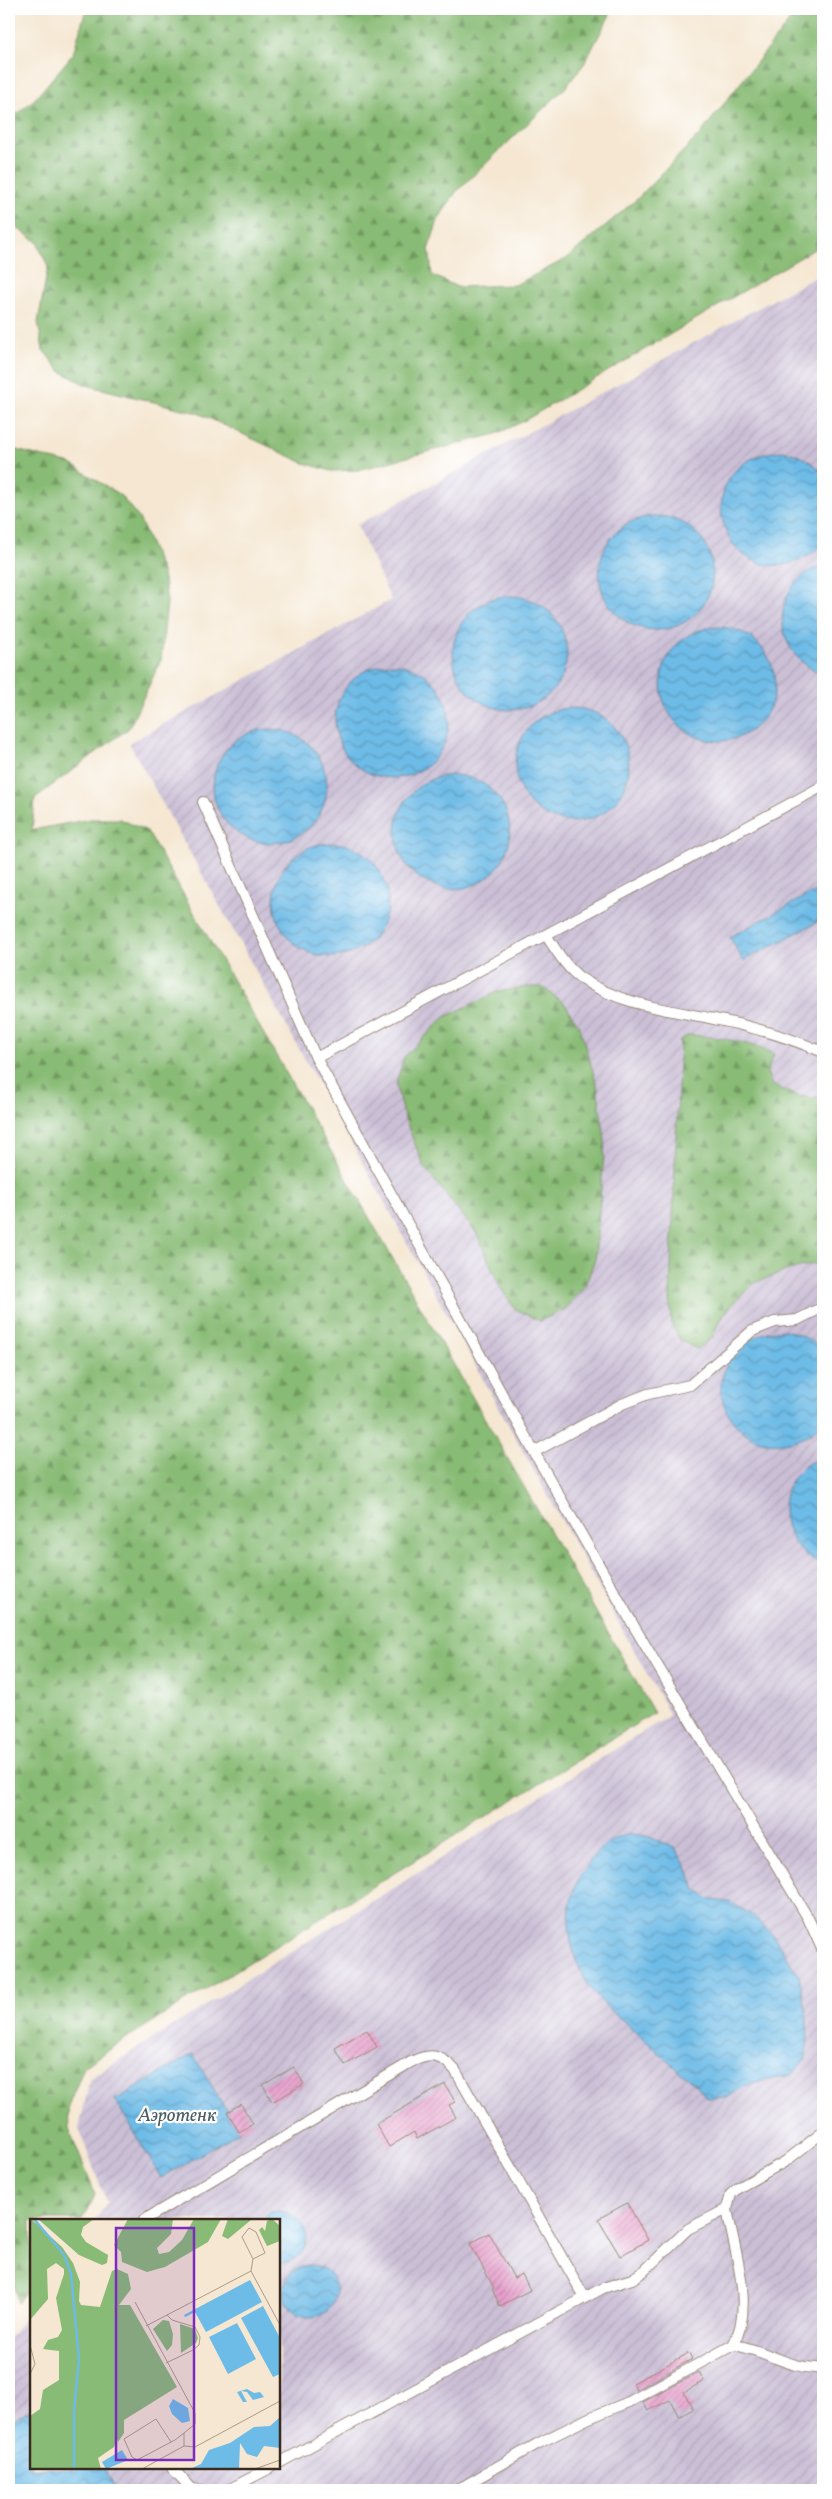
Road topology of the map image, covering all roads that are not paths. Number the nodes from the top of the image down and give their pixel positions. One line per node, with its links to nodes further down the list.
1 (823, 786): 3 (lane)
2 (203, 802): 5 (lane)
3 (546, 935): 4 (lane); 5 (lane)
4 (823, 1052)
5 (316, 1058): 7 (lane)
6 (823, 1307): 7 (lane)
7 (534, 1452): 8 (lane)
8 (823, 1951)
9 (823, 2132): 10 (lane)
10 (726, 2209): 12 (lane); 13 (lane)
11 (146, 2219): 12 (lane)
12 (585, 2298): 15 (lane)
13 (733, 2345): 14 (lane); 20 (lane)
14 (823, 2368)
15 (280, 2462)
16 (173, 2469): 18 (lane)
17 (268, 2469): 19 (lane)
18 (201, 2490)
19 (228, 2490)
20 (458, 2490)

